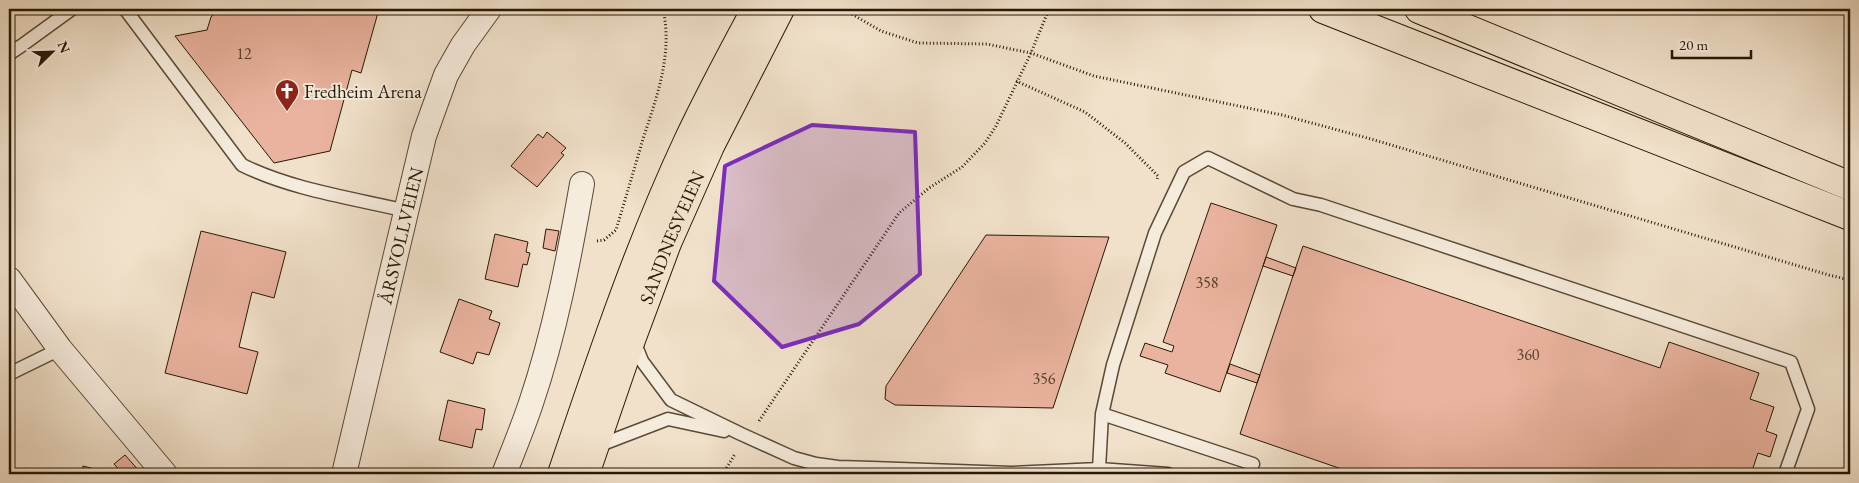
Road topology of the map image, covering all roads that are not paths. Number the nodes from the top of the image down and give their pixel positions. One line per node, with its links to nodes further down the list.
1 (72, 9): 8 (lane)
2 (125, 9): 11 (lane)
3 (489, 9): 11 (street, ÅRSVOLLVEIEN)
4 (756, 9): 26 (highway, SANDNESVEIEN)
5 (780, 9): 14 (highway, SANDNESVEIEN)
6 (1323, 9): 12 (highway)
7 (1419, 9): 10 (highway)
8 (9, 54)
9 (582, 184): 25 (street)
10 (1850, 186)
11 (407, 211): 24 (street, ÅRSVOLLVEIEN)
12 (1850, 216)
13 (9, 278): 15 (street)
14 (632, 337): 18 (lane); 19 (highway, SANDNESVEIEN)
15 (60, 349): 16 (lane); 23 (street)
16 (9, 374)
17 (1102, 414): 20 (lane); 21 (lane); 29 (lane)
18 (741, 434): 19 (lane); 22 (lane)
19 (594, 447): 27 (highway, SANDNESVEIEN)
20 (1253, 464)
21 (1099, 469): 22 (lane); 28 (lane)
22 (1010, 473)
23 (165, 474)
24 (344, 474)
25 (504, 474)
26 (562, 474)
27 (585, 474)
28 (1168, 474)
29 (1785, 474)

